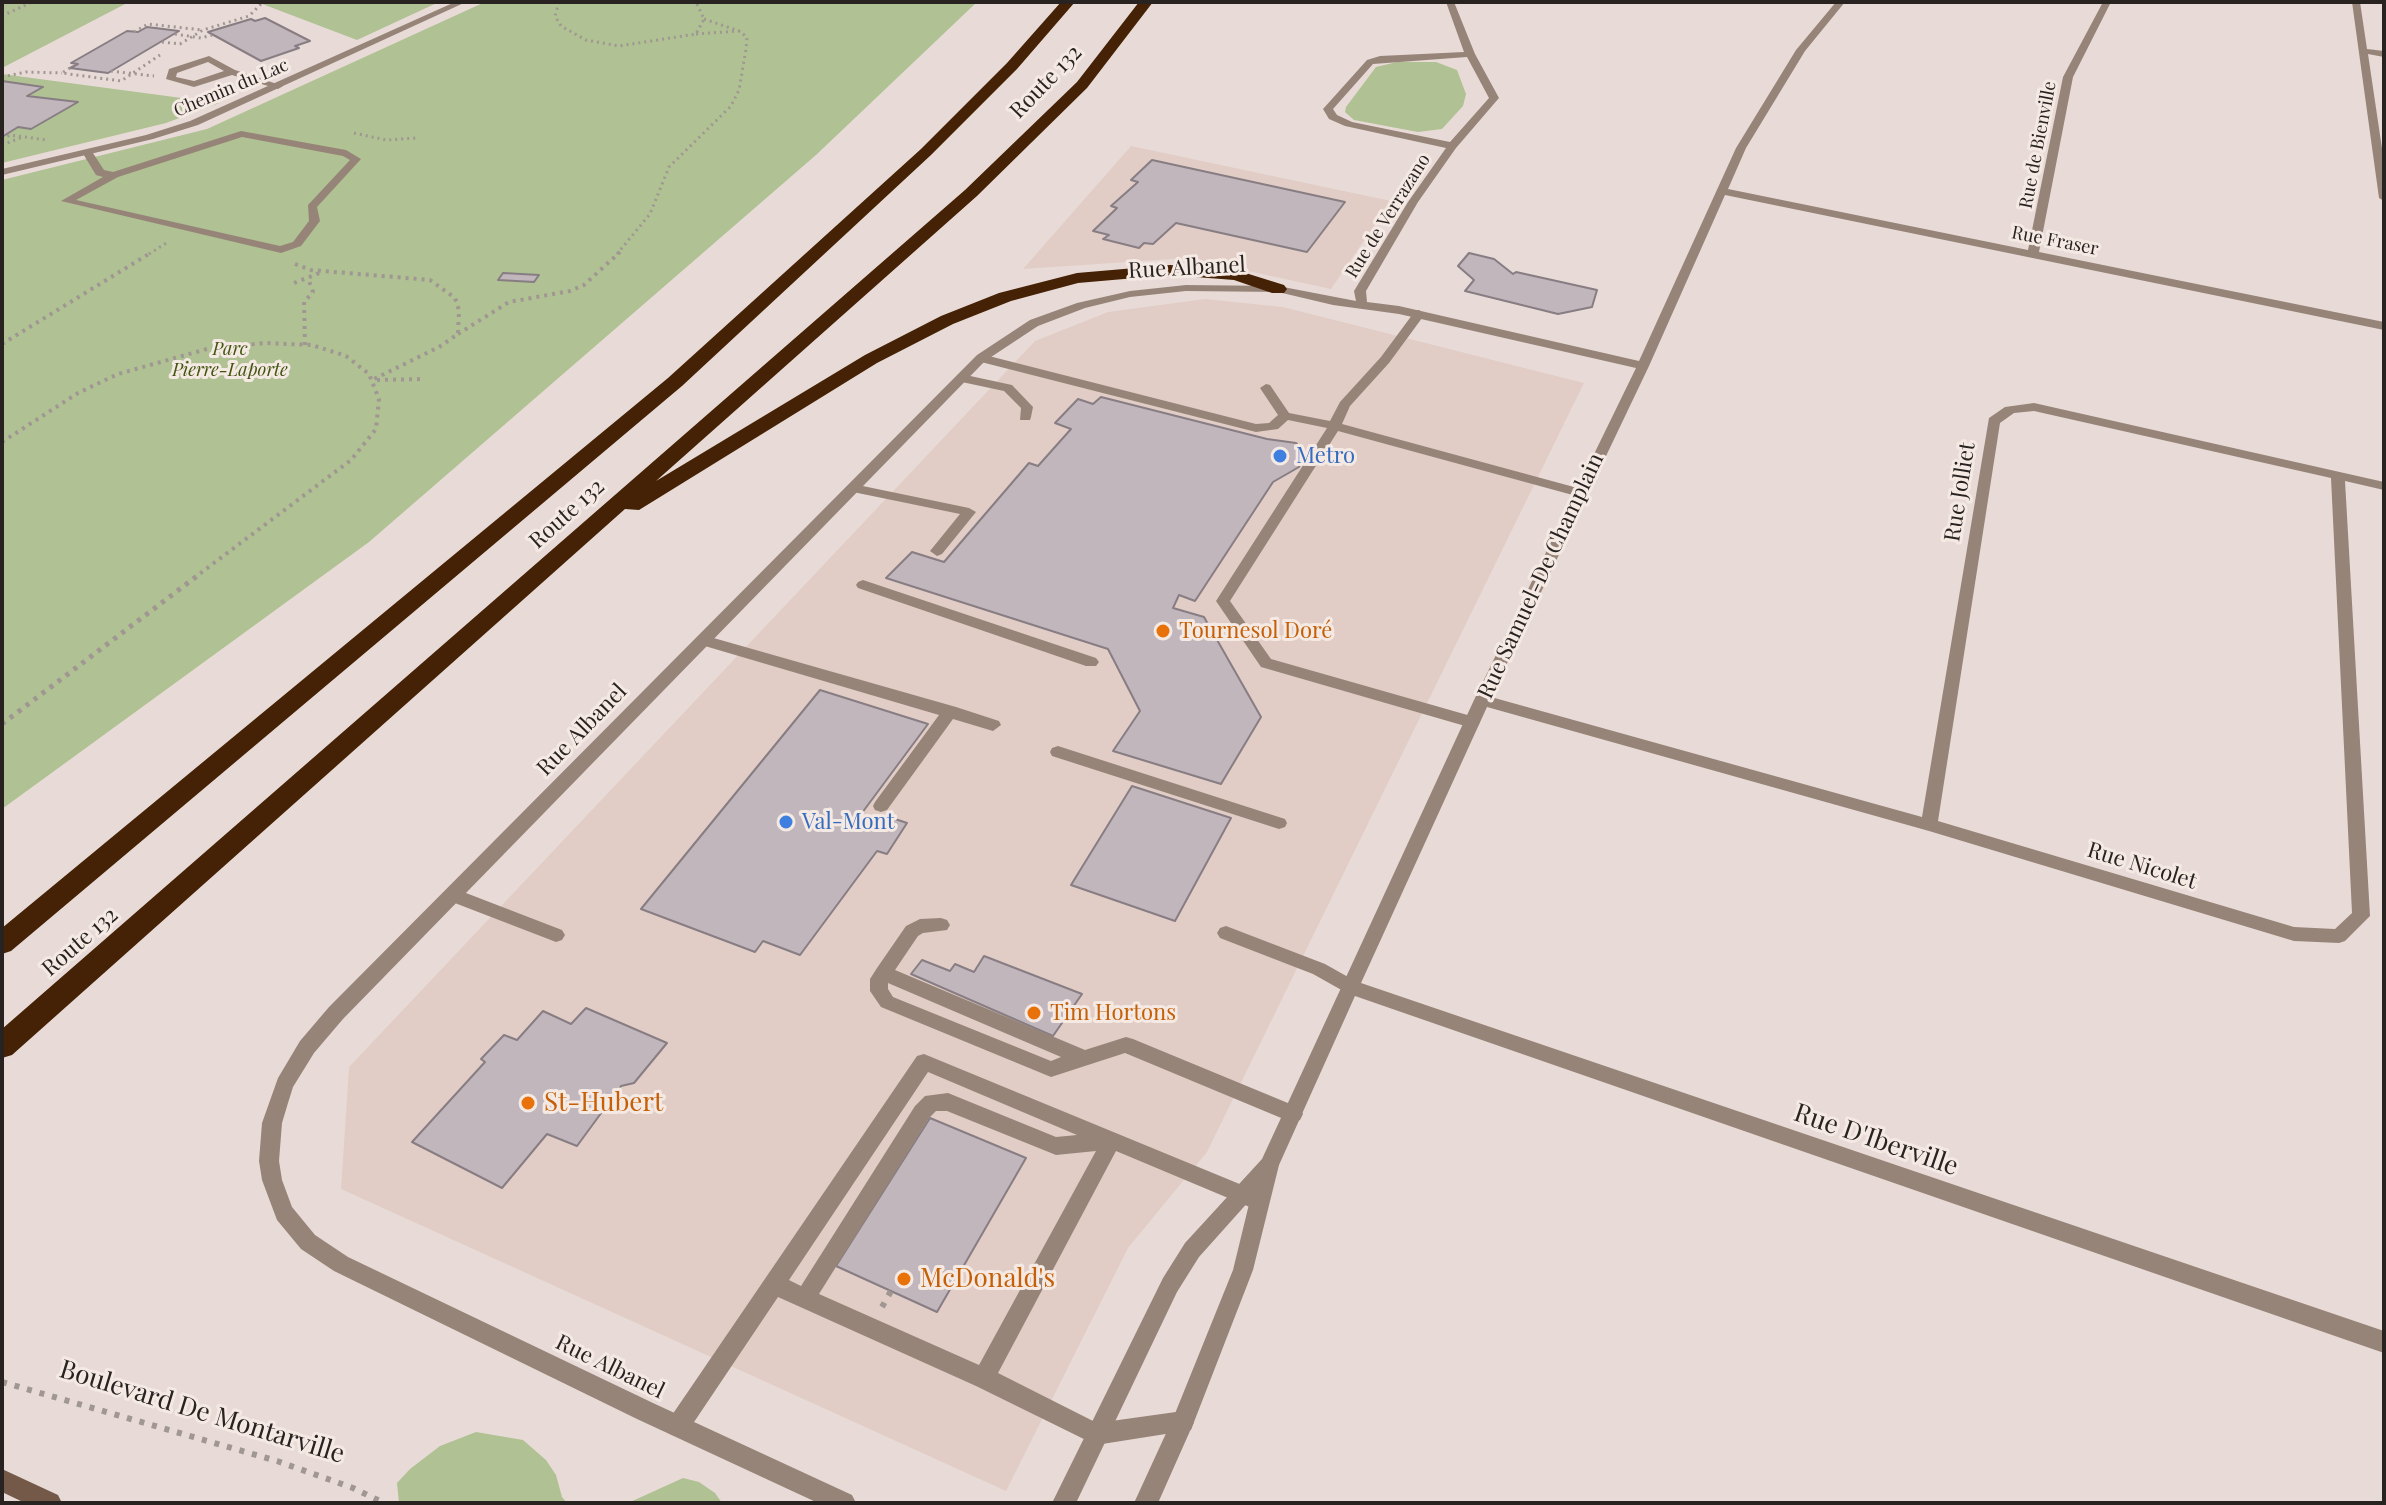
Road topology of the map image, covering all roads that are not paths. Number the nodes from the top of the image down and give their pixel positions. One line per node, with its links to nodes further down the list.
1 (462, 2): 12 (street, Chemin du Lac)
2 (1068, 2): 52 (highway, Route 132)
3 (1146, 2): 35 (highway, Route 132)
4 (1450, 2): 9 (street, Rue de Verrazano)
5 (1841, 2): 17 (street, Rue Samuel-De Champlain)
6 (2107, 2): 19 (street, Rue de Bienville)
7 (2356, 2): 8 (street)
8 (2364, 51): 10 (street); 18 (street)
9 (1470, 54): 13 (street, Rue de Verrazano); 13 (street, Rue de Verrazano)
10 (2384, 54)
11 (232, 72): 11 (street); 12 (street)
12 (278, 86): 14 (street, Chemin du Lac)
13 (1452, 146): 21 (street, Rue de Verrazano)
14 (87, 152): 15 (street, Chemin du Lac); 16 (street)
15 (2, 172)
16 (114, 175): 16 (street)
17 (1720, 191): 19 (street, Rue Fraser); 25 (street, Rue Samuel-De Champlain)
18 (2384, 198)
19 (2033, 255): 23 (street, Rue Fraser)
20 (1278, 289): 21 (street, Rue Albanel); 24 (street, Rue Albanel); 35 (highway)
21 (1362, 305): 22 (street, Rue Albanel)
22 (1419, 314): 25 (street, Rue Albanel); 30 (street)
23 (2384, 326)
24 (981, 358): 26 (street, Rue Albanel); 28 (street)
25 (1643, 366): 34 (street, Rue Samuel-De Champlain)
26 (961, 378): 29 (street); 33 (street, Rue Albanel)
27 (1266, 388): 28 (street)
28 (1285, 416): 30 (street)
29 (1025, 417)
30 (1334, 426): 34 (street); 42 (street)
31 (2338, 476): 32 (street, Rue Jolliet); 47 (street, Rue Jolliet); 47 (street, Rue Nicolet)
32 (2384, 486)
33 (853, 488): 36 (street); 38 (street, Rue Albanel)
34 (1580, 493): 40 (street, Rue Samuel-De Champlain)
35 (582, 536): 54 (highway, Route 132)
36 (937, 551)
37 (863, 585): 39 (street)
38 (703, 640): 41 (street); 48 (street, Rue Albanel)
39 (1091, 662)
40 (1482, 700): 42 (street, Rue Samuel-De Champlain); 47 (street, Rue Nicolet)
41 (950, 711): 43 (street); 45 (street)
42 (1472, 722): 53 (street, Rue Samuel-De Champlain)
43 (993, 725)
44 (1058, 752): 46 (street)
45 (881, 806)
46 (1279, 823)
47 (1929, 825)
48 (453, 895): 51 (street); 63 (street, Rue Albanel)
49 (941, 925): 55 (street)
50 (1226, 933): 53 (street, Rue D'Iberville)
51 (556, 935)
52 (2, 943)
53 (1351, 987): 55 (street, Rue Samuel-De Champlain); 60 (street, Rue D'Iberville)
54 (2, 1046)
55 (1293, 1114): 57 (street, Rue Samuel-De Champlain)
56 (1112, 1140): 57 (street); 58 (street); 59 (street); 61 (street)
57 (1252, 1199): 62 (street, Rue Samuel-De Champlain); 64 (street, Rue Samuel-De Champlain)
58 (775, 1285): 59 (street); 63 (street)
59 (805, 1298): 61 (street)
60 (2384, 1342)
61 (984, 1378): 64 (street)
62 (1183, 1422): 64 (street); 69 (street, Rue Samuel-De Champlain)
63 (678, 1426): 67 (street, Rue Albanel)
64 (1096, 1434): 68 (street, Rue Samuel-De Champlain)
65 (2, 1480): 66 (street)
66 (50, 1503)
67 (844, 1503)
68 (1064, 1503)
69 (1146, 1503)

